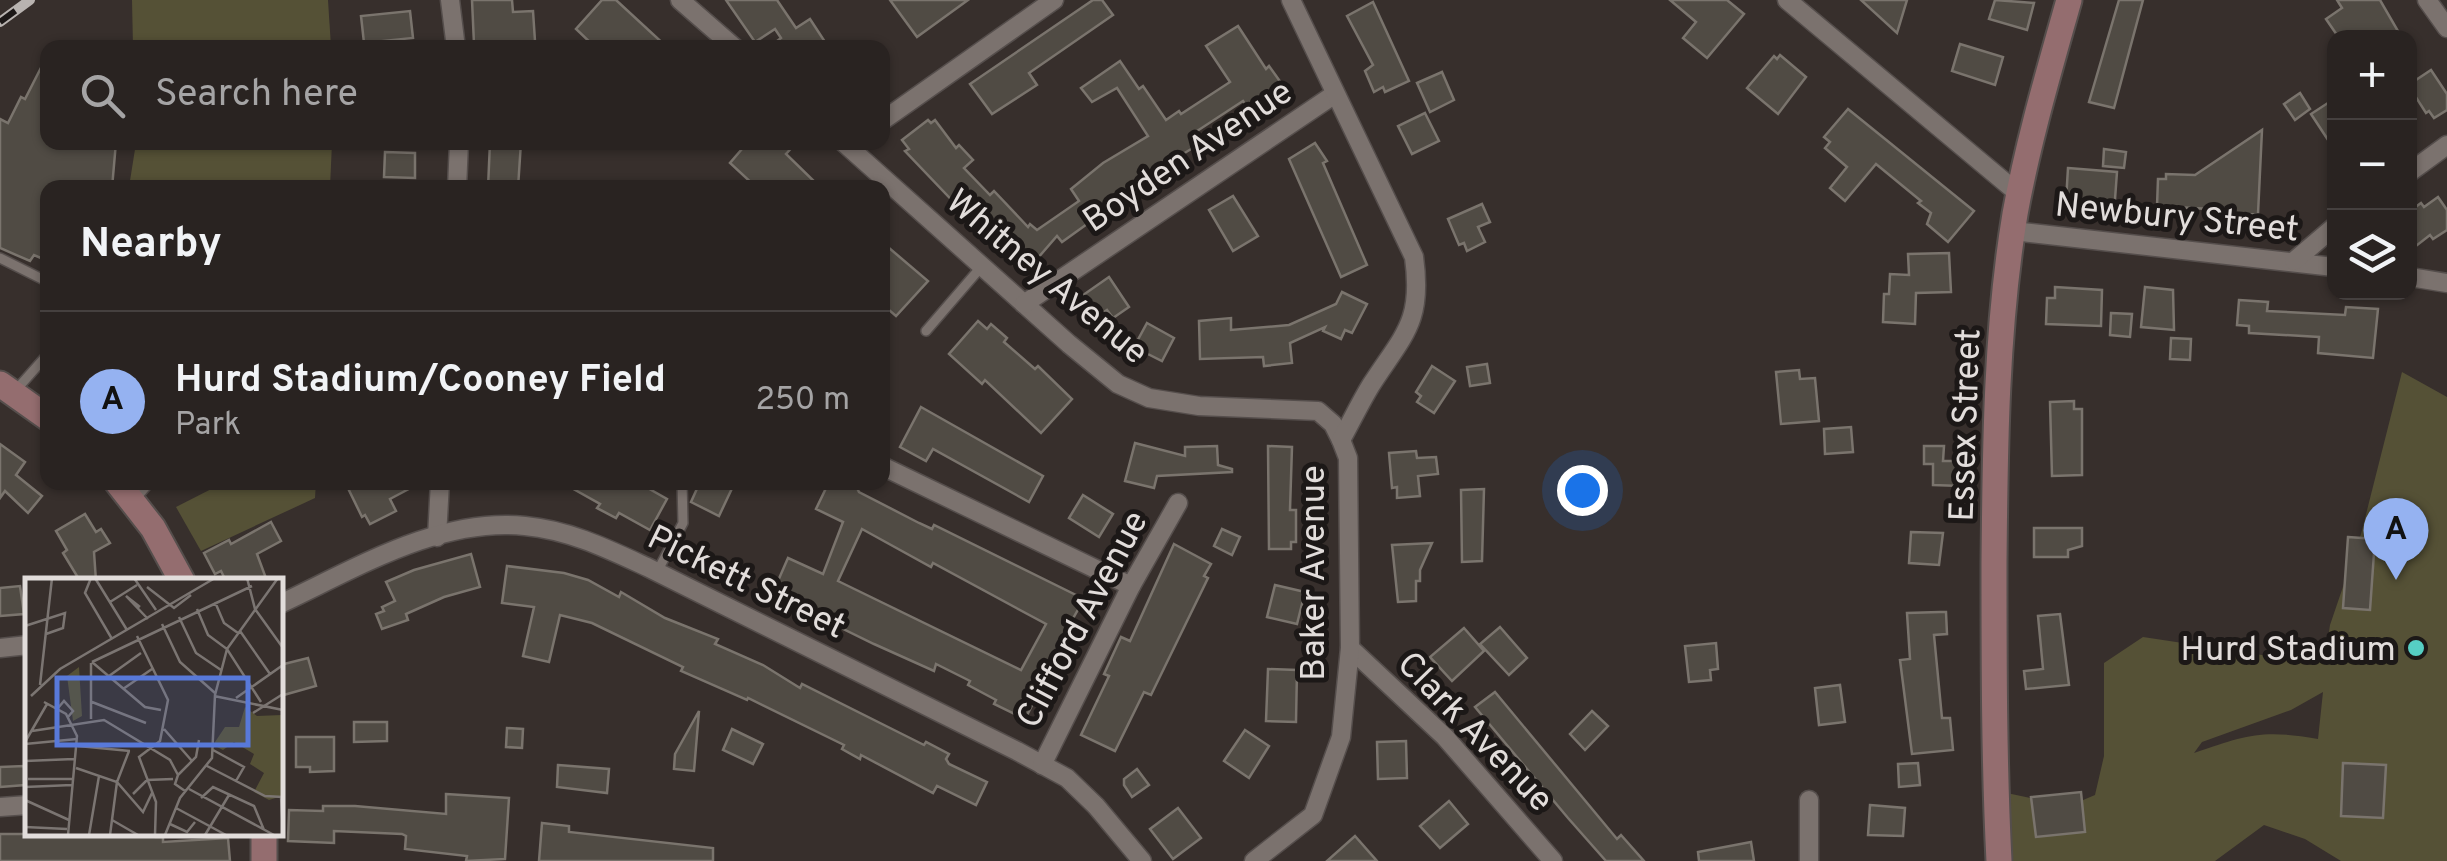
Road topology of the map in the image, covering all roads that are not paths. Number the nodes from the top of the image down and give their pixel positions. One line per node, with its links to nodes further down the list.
1 (450, 0): 9 (street)
2 (680, 0): 10 (street)
3 (1054, 0): 12 (street)
4 (1290, 0): 11 (street, Baker Avenue)
5 (1788, 0): 20 (street)
6 (2069, 0): 20 (main road, Essex Street)
7 (2428, 0): 8 (street)
8 (2447, 28)
9 (455, 40)
10 (725, 40)
11 (1336, 94): 30 (street, Boyden Avenue); 35 (street, Baker Avenue)
12 (890, 115)
13 (2447, 145): 16 (street)
14 (459, 150): 17 (street)
15 (854, 150): 18 (street, Whitney Avenue)
16 (2417, 167)
17 (457, 180)
18 (887, 180)
19 (890, 183): 25 (street, Whitney Avenue)
20 (2019, 194): 21 (main road, Essex Street)
21 (2013, 231): 24 (street, Newbury Street); 57 (main road, Essex Street)
22 (2327, 233): 24 (street)
23 (0, 258): 27 (lane)
24 (2294, 261): 26 (street, Newbury Street)
25 (982, 266): 30 (street, Whitney Avenue); 31 (lane)
26 (2327, 266)
27 (40, 278)
28 (2417, 279): 29 (street)
29 (2447, 282)
30 (1024, 304): 35 (street, Whitney Avenue)
31 (926, 330)
32 (40, 361): 33 (lane)
33 (7, 388): 34 (main road)
34 (40, 412)
35 (1340, 440): 48 (street, Baker Avenue)
36 (890, 470): 44 (street)
37 (440, 490): 41 (street)
38 (680, 490): 42 (lane)
39 (124, 492): 43 (main road)
40 (1178, 504): 44 (street, Clifford Avenue)
41 (437, 537): 42 (street, Pickett Street); 45 (street, Pickett Street)
42 (656, 572): 49 (street, Pickett Street)
43 (180, 578)
44 (1131, 586): 49 (street, Clifford Avenue)
45 (282, 603)
46 (25, 645): 47 (street)
47 (0, 648)
48 (1350, 648): 54 (street, Baker Avenue); 55 (street, Clark Avenue)
49 (1042, 765): 53 (street, Pickett Street)
50 (1808, 800): 56 (street)
51 (25, 805): 52 (street)
52 (0, 807)
53 (1142, 861)
54 (1254, 861)
55 (1553, 861)
56 (1809, 861)
57 (2000, 861)

